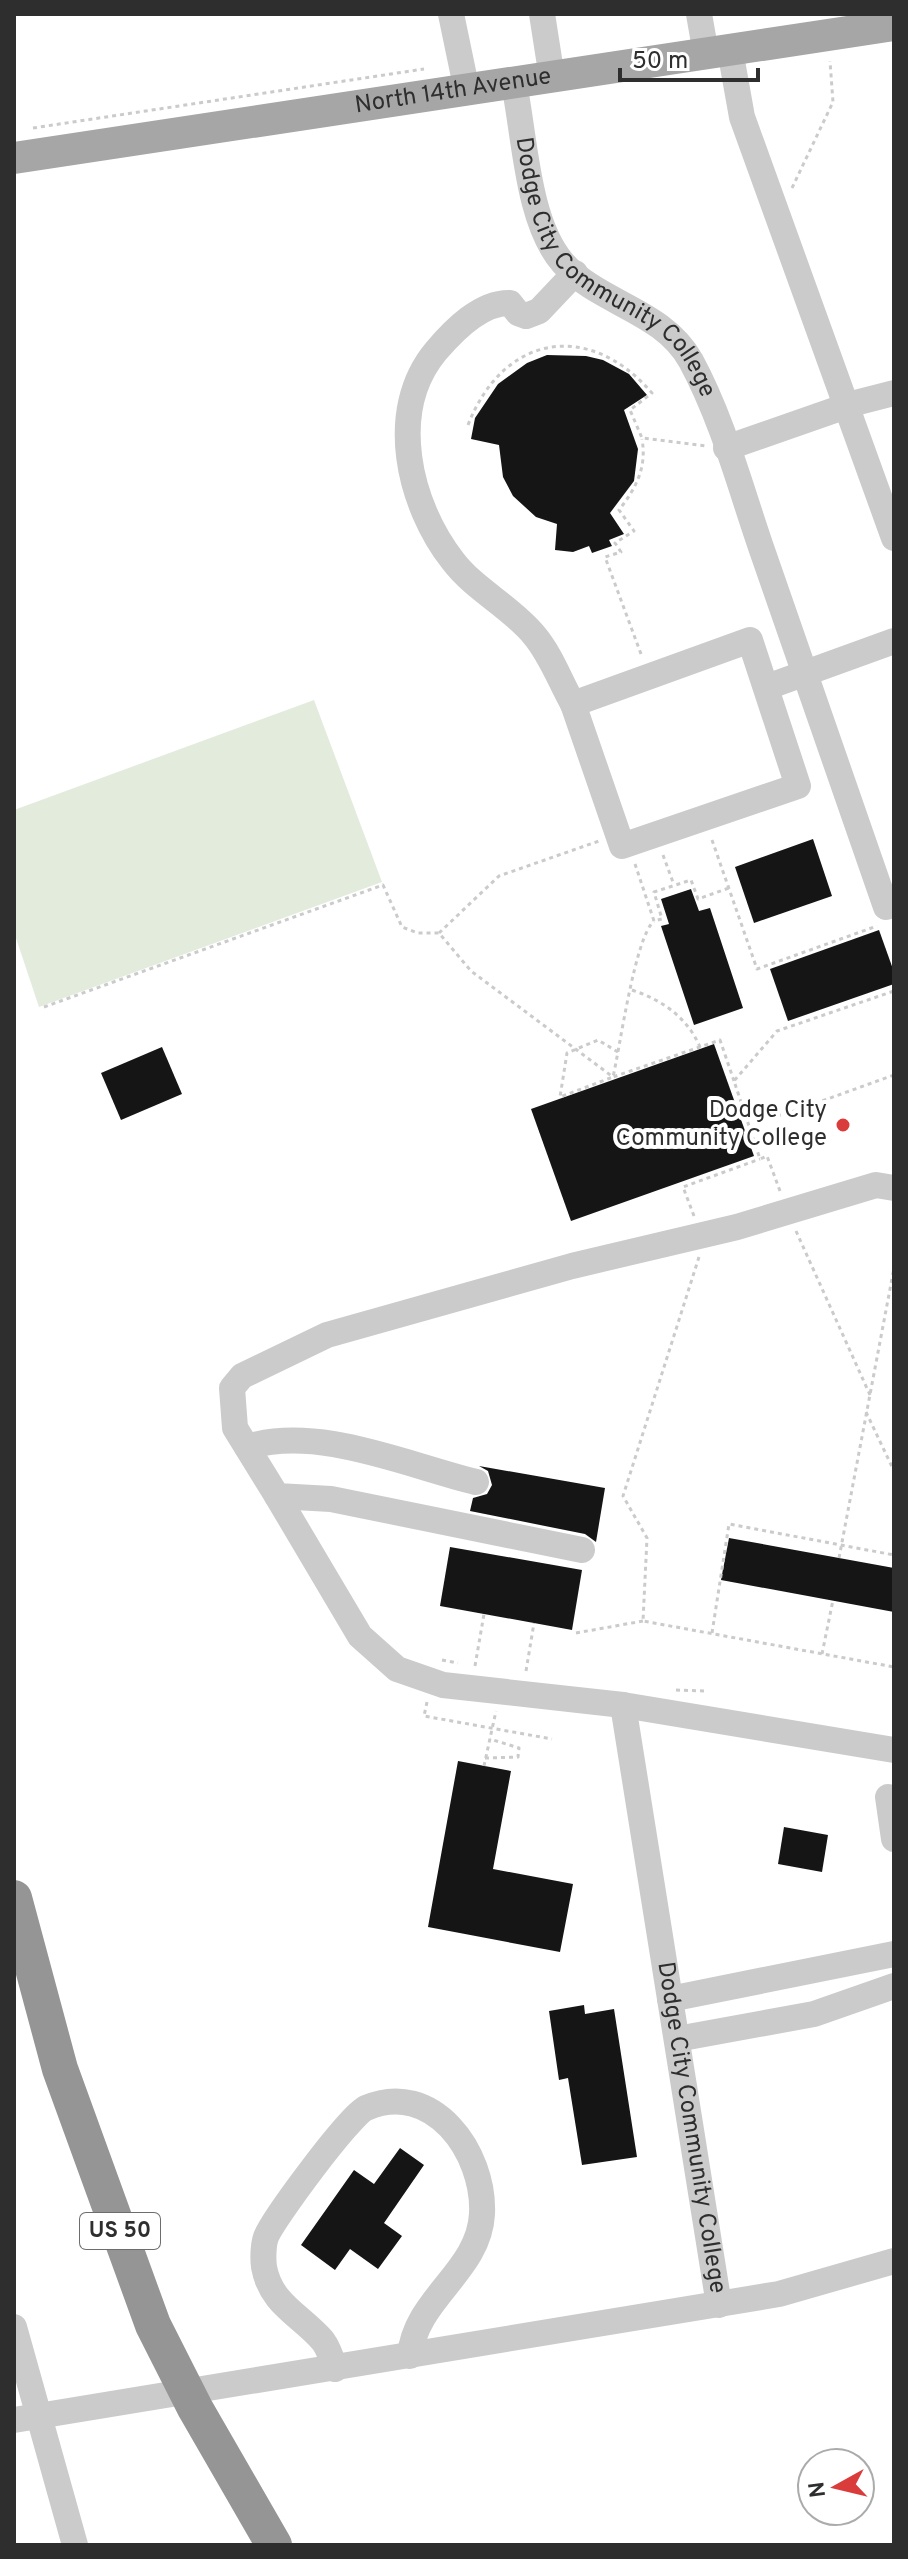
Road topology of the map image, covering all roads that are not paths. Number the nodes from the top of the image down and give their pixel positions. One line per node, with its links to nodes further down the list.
1 (451, 14): 8 (street)
2 (542, 14): 6 (street)
3 (699, 14): 5 (street)
4 (894, 25): 5 (main road, North 14th Avenue)
5 (718, 52): 6 (main road, North 14th Avenue); 12 (street)
6 (552, 78): 7 (main road, North 14th Avenue)
7 (514, 84): 8 (main road, North 14th Avenue); 10 (street, Dodge City Community College)
8 (467, 91): 9 (main road, North 14th Avenue)
9 (14, 158)
10 (575, 273): 13 (street, Dodge City Community College); 18 (street)
11 (892, 398): 12 (street)
12 (847, 405): 13 (street); 14 (street)
13 (718, 447): 16 (street, Dodge City Community College)
14 (894, 538)
15 (894, 641): 16 (street)
16 (805, 673): 17 (street); 19 (street, Dodge City Community College)
17 (767, 687): 18 (street); 18 (street)
18 (573, 704)
19 (889, 914)
20 (894, 1188): 21 (street)
21 (247, 1447): 22 (street); 23 (street)
22 (476, 1482)
23 (277, 1496): 24 (street); 25 (street)
24 (582, 1550)
25 (623, 1705): 26 (street); 32 (street, Dodge City Community College)
26 (894, 1750)
27 (894, 1798): 28 (street)
28 (894, 1839)
29 (14, 1898): 39 (highway, US 50)
30 (894, 1954): 32 (street)
31 (894, 1986): 33 (street)
32 (670, 1999): 33 (street, Dodge City Community College)
33 (677, 2039): 35 (street, Dodge City Community College)
34 (894, 2261): 35 (street)
35 (719, 2305): 37 (street, Dodge City Community College)
36 (14, 2327): 40 (street)
37 (410, 2356): 38 (street, Dodge City Community College); 38 (street)
38 (335, 2369): 39 (street, Dodge City Community College)
39 (187, 2392): 40 (street, Dodge City Community College); 42 (highway, US 50)
40 (26, 2417): 41 (street)
41 (75, 2545)
42 (274, 2545)

